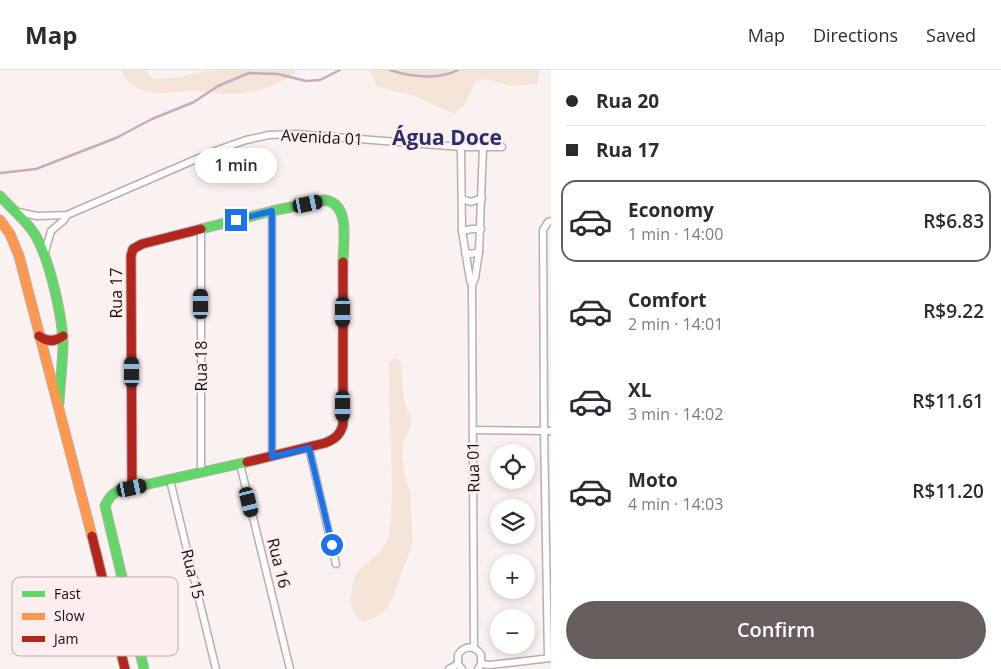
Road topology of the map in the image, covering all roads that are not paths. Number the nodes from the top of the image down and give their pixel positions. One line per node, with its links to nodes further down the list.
1 (461, 147): 2 (street, Avenida 01); 6 (street); 9 (street, Avenida 01)
2 (483, 147): 3 (street, Avenida 01); 5 (street)
3 (502, 147)
4 (0, 196): 7 (street)
5 (482, 198): 6 (street); 13 (street)
6 (462, 199): 14 (street)
7 (14, 211): 9 (street, Avenida 01); 17 (street)
8 (272, 211): 12 (street, Rua 17); 24 (street, Rua 17); 25 (street)
9 (67, 215): 17 (street, Avenida 01)
10 (0, 220): 19 (street)
11 (550, 222): 23 (street)
12 (201, 229): 27 (street, Rua 18); 29 (street, Rua 17)
13 (481, 229): 14 (street); 15 (street)
14 (462, 231): 16 (street)
15 (479, 252): 16 (street); 18 (street)
16 (465, 253): 18 (street)
17 (44, 254): 20 (street)
18 (472, 285): 22 (street, Rua 01)
19 (39, 336): 20 (street); 21 (street)
20 (63, 336): 21 (street)
21 (59, 404): 31 (street)
22 (473, 430): 23 (street); 33 (street, Rua 01)
23 (548, 431): 36 (street)
24 (309, 448): 25 (street); 30 (street)
25 (272, 457): 26 (street)
26 (240, 464): 27 (street); 42 (street, Rua 16)
27 (201, 473): 28 (street)
28 (170, 480): 29 (street); 41 (street, Rua 15)
29 (132, 488): 32 (street)
30 (336, 564)
31 (102, 577)
32 (122, 577)
33 (474, 648): 37 (street); 38 (street)
34 (122, 656): 39 (street)
35 (141, 656): 40 (street)
36 (550, 658): 38 (street)
37 (460, 667): 43 (street)
38 (479, 667)
39 (125, 669)
40 (144, 669)
41 (216, 669)
42 (290, 669)
43 (449, 669)

